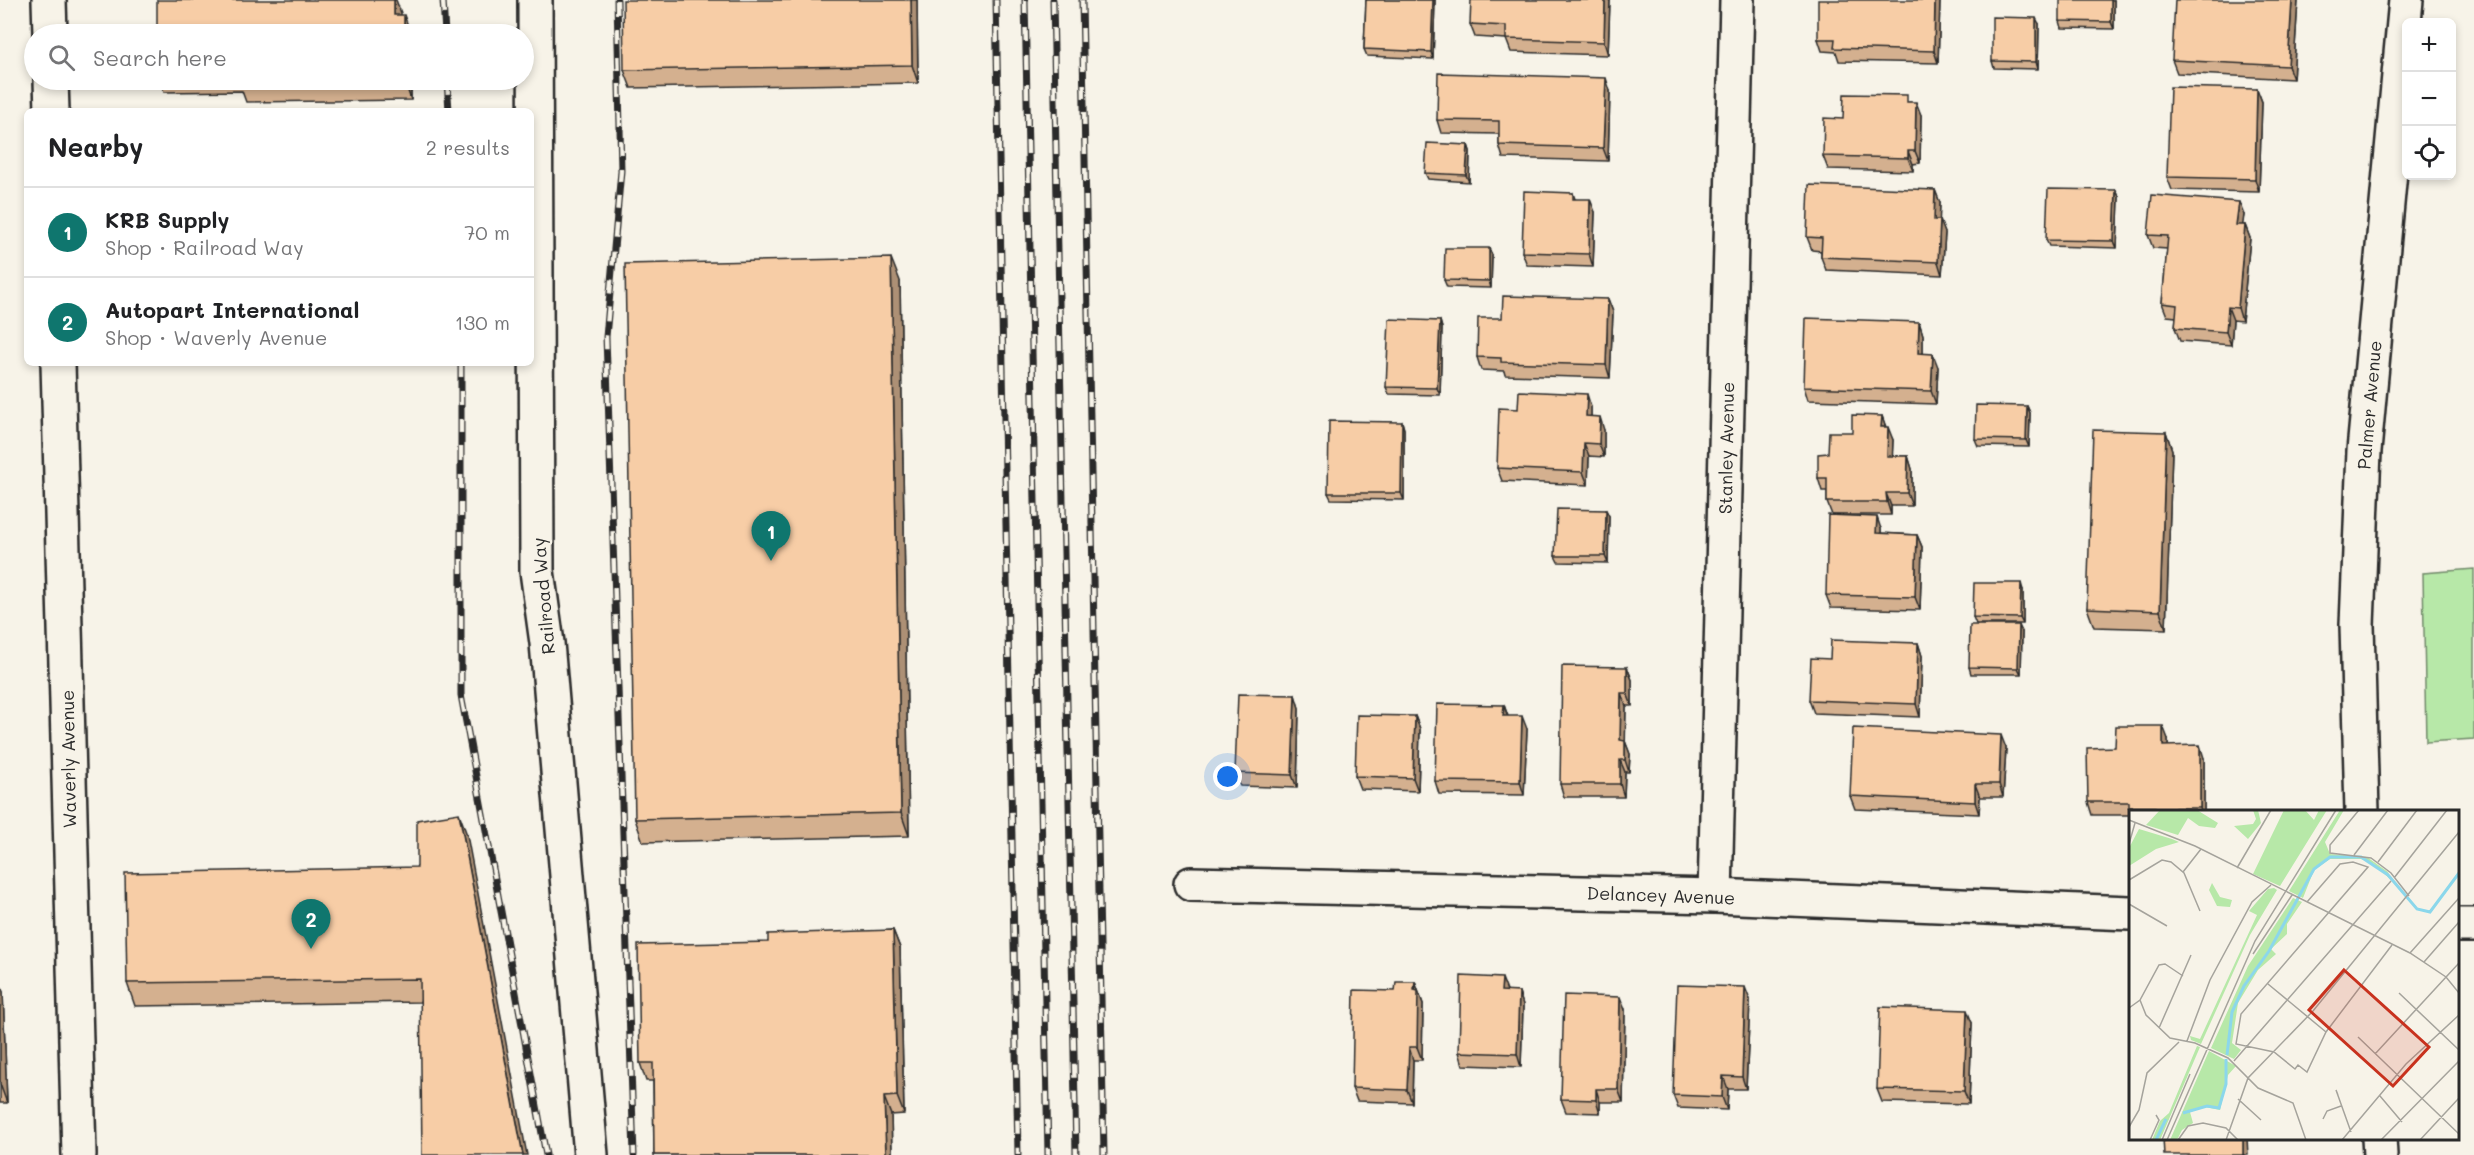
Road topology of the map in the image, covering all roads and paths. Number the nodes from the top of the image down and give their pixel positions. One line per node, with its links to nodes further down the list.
1 (49, 0): 5 (street)
2 (534, 0): 15 (street, Railroad Way)
3 (1737, 0): 11 (street, Stanley Avenue)
4 (2406, 0): 9 (street, Palmer Avenue)
5 (50, 24)
6 (51, 90): 7 (street)
7 (52, 108)
8 (58, 366): 14 (street, Waverly Avenue)
9 (2362, 810)
10 (1191, 884): 11 (street, Delancey Avenue)
11 (1715, 896): 12 (street, Delancey Avenue)
12 (2129, 913)
13 (2379, 1140): 16 (street)
14 (79, 1155)
15 (591, 1155)
16 (2380, 1155)

